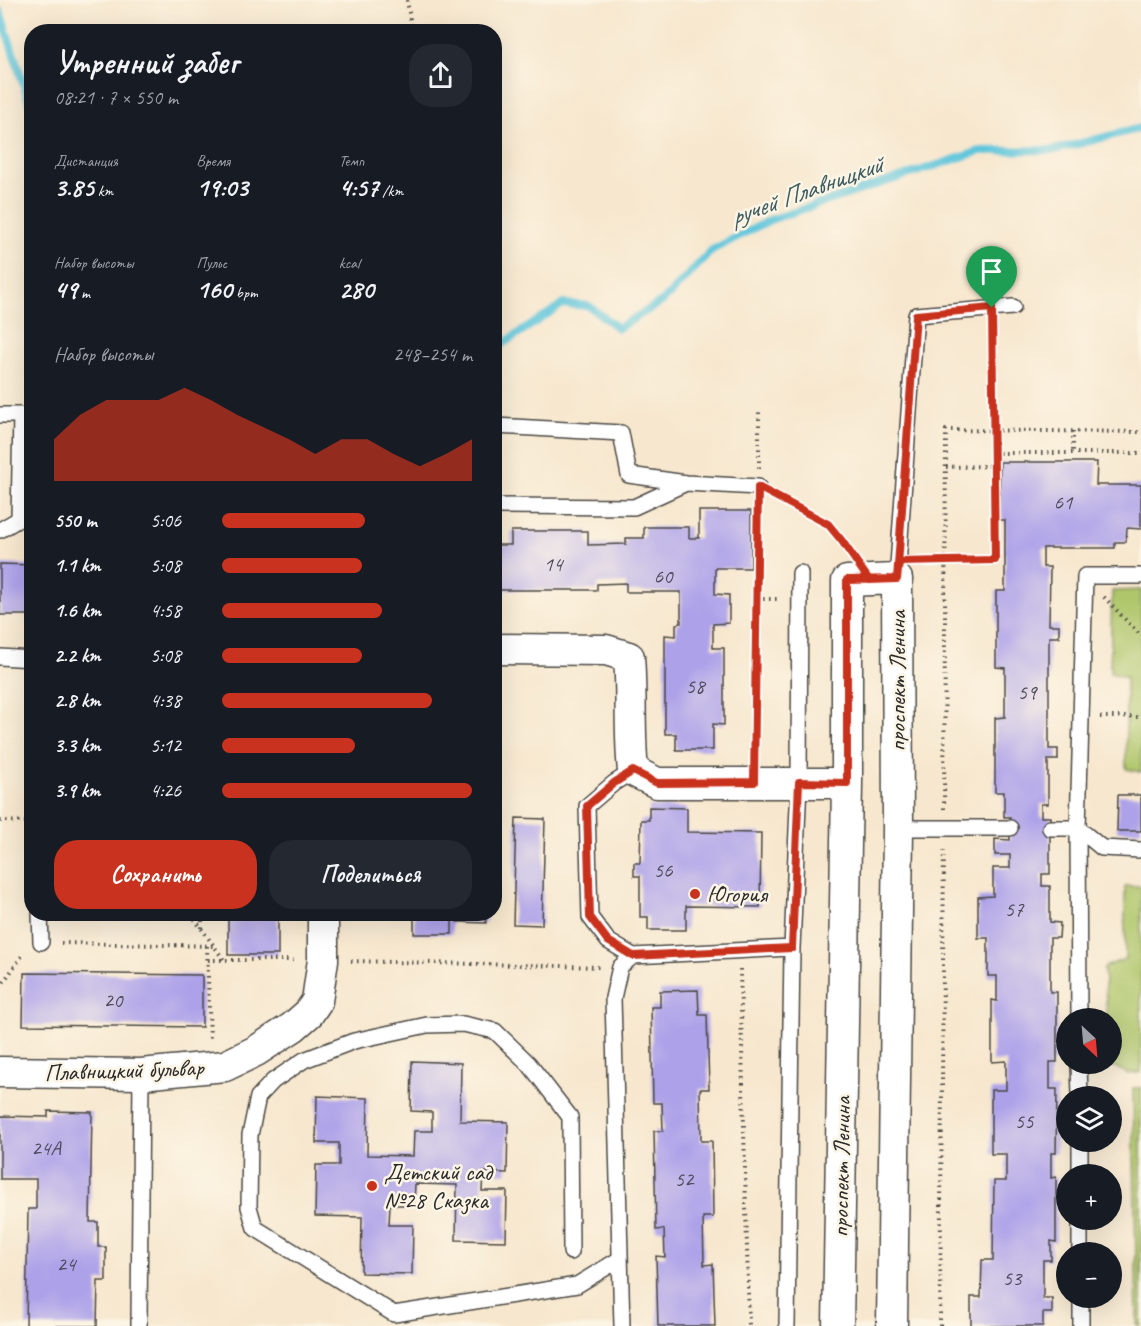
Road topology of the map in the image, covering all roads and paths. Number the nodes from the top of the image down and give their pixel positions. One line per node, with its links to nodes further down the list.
1 (407, 0): 2 (path)
2 (411, 24)
3 (1013, 307): 4 (lane)
4 (992, 308): 8 (path); 22 (lane)
5 (759, 412): 17 (path)
6 (0, 415): 19 (lane)
7 (502, 426): 16 (lane)
8 (992, 431): 9 (path); 11 (path); 15 (path)
9 (1073, 431): 10 (path); 12 (path)
10 (1141, 432)
11 (993, 453): 12 (path); 14 (path)
12 (1073, 453): 13 (path)
13 (1141, 453)
14 (993, 466): 15 (path); 20 (path)
15 (946, 467): 20 (path)
16 (686, 483): 17 (lane); 18 (lane)
17 (758, 487): 22 (path); 32 (path)
18 (502, 506)
19 (0, 530)
20 (945, 561): 22 (path); 38 (path)
21 (800, 573): 33 (lane)
22 (888, 574): 34 (street, проспект Ленина); 37 (street, проспект Ленина)
23 (1085, 576): 24 (lane); 25 (path); 29 (lane)
24 (1141, 576)
25 (1141, 636)
26 (502, 650): 31 (street)
27 (0, 657): 28 (lane)
28 (24, 658)
29 (1081, 716): 30 (path); 41 (lane)
30 (1141, 717)
31 (633, 771): 32 (street); 53 (lane)
32 (754, 782): 33 (street)
33 (799, 782): 34 (street); 51 (lane)
34 (847, 783): 70 (street, проспект Ленина)
35 (0, 821): 36 (path)
36 (24, 822)
37 (898, 828): 38 (lane); 71 (street, проспект Ленина)
38 (944, 828): 39 (lane); 72 (path)
39 (1010, 828)
40 (1050, 828): 41 (lane)
41 (1078, 828): 42 (lane); 59 (lane)
42 (1141, 850)
43 (40, 921): 48 (lane)
44 (196, 921): 47 (path)
45 (202, 921): 47 (path)
46 (323, 921): 56 (street, Плавницкий бульвар)
47 (202, 928): 50 (path)
48 (40, 942): 49 (path); 58 (path)
49 (207, 946): 50 (path); 54 (path)
50 (215, 946): 55 (path)
51 (792, 948): 52 (lane); 69 (lane)
52 (740, 951): 53 (lane); 68 (path)
53 (633, 956): 57 (lane)
54 (208, 960): 55 (path); 60 (path)
55 (225, 960): 56 (path)
56 (323, 960): 57 (path); 60 (street, Плавницкий бульвар)
57 (620, 967): 64 (lane)
58 (0, 987)
59 (1079, 1008)
60 (210, 1068): 62 (street, Плавницкий бульвар)
61 (0, 1072): 62 (street, Плавницкий бульвар)
62 (141, 1074): 66 (lane)
63 (571, 1252): 64 (lane)
64 (620, 1259): 67 (lane)
65 (1081, 1308): 73 (lane)
66 (139, 1326)
67 (622, 1326)
68 (748, 1326)
69 (787, 1326)
70 (838, 1326)
71 (892, 1326)
72 (940, 1326)
73 (1081, 1326)

